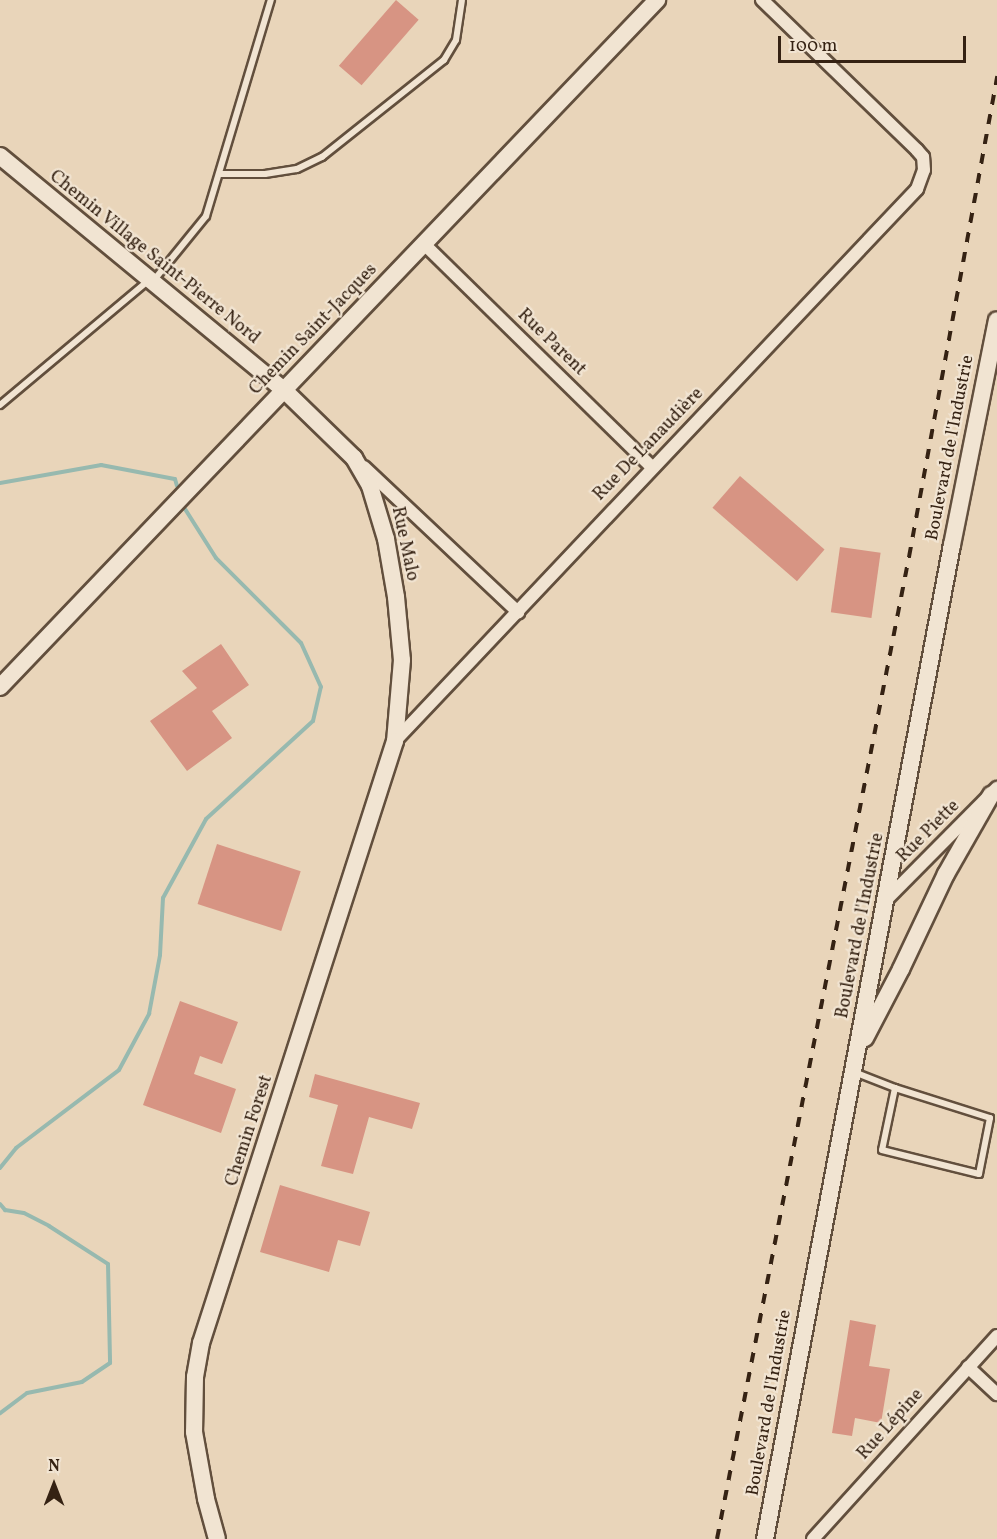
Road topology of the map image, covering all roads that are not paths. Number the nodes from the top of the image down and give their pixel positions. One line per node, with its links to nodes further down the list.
1 (271, 0): 6 (lane)
2 (462, 0): 6 (lane)
3 (657, 0): 7 (street, Chemin Saint-Jacques)
4 (762, 0): 14 (street, Rue De Lanaudière)
5 (0, 156): 8 (street, Chemin Village Saint-Pierre Nord)
6 (219, 174): 8 (lane)
7 (424, 244): 11 (street, Chemin Saint-Jacques); 14 (street, Rue Parent)
8 (152, 280): 11 (street, Chemin Village Saint-Pierre Nord); 12 (lane)
9 (997, 320): 10 (street, Boulevard de l'Industrie)
10 (992, 374): 19 (street, Boulevard de l'Industrie)
11 (284, 390): 13 (street, Rue Malo); 16 (street, Chemin Saint-Jacques)
12 (0, 405)
13 (354, 458): 15 (street); 17 (street, Rue Malo)
14 (652, 467): 15 (street, Rue De Lanaudière)
15 (518, 612): 17 (street, Rue De Lanaudière)
16 (0, 687)
17 (395, 741): 26 (street, Chemin Forest)
18 (994, 792): 19 (street, Rue Piette); 20 (street)
19 (886, 900): 20 (street, Boulevard de l'Industrie)
20 (856, 1055): 21 (street, Boulevard de l'Industrie)
21 (853, 1072): 22 (lane); 27 (street, Boulevard de l'Industrie)
22 (895, 1088): 22 (lane)
23 (997, 1336): 24 (street, Rue Lépine)
24 (968, 1367): 25 (street); 28 (street, Rue Lépine)
25 (997, 1394)
26 (217, 1539)
27 (765, 1539)
28 (813, 1539)

